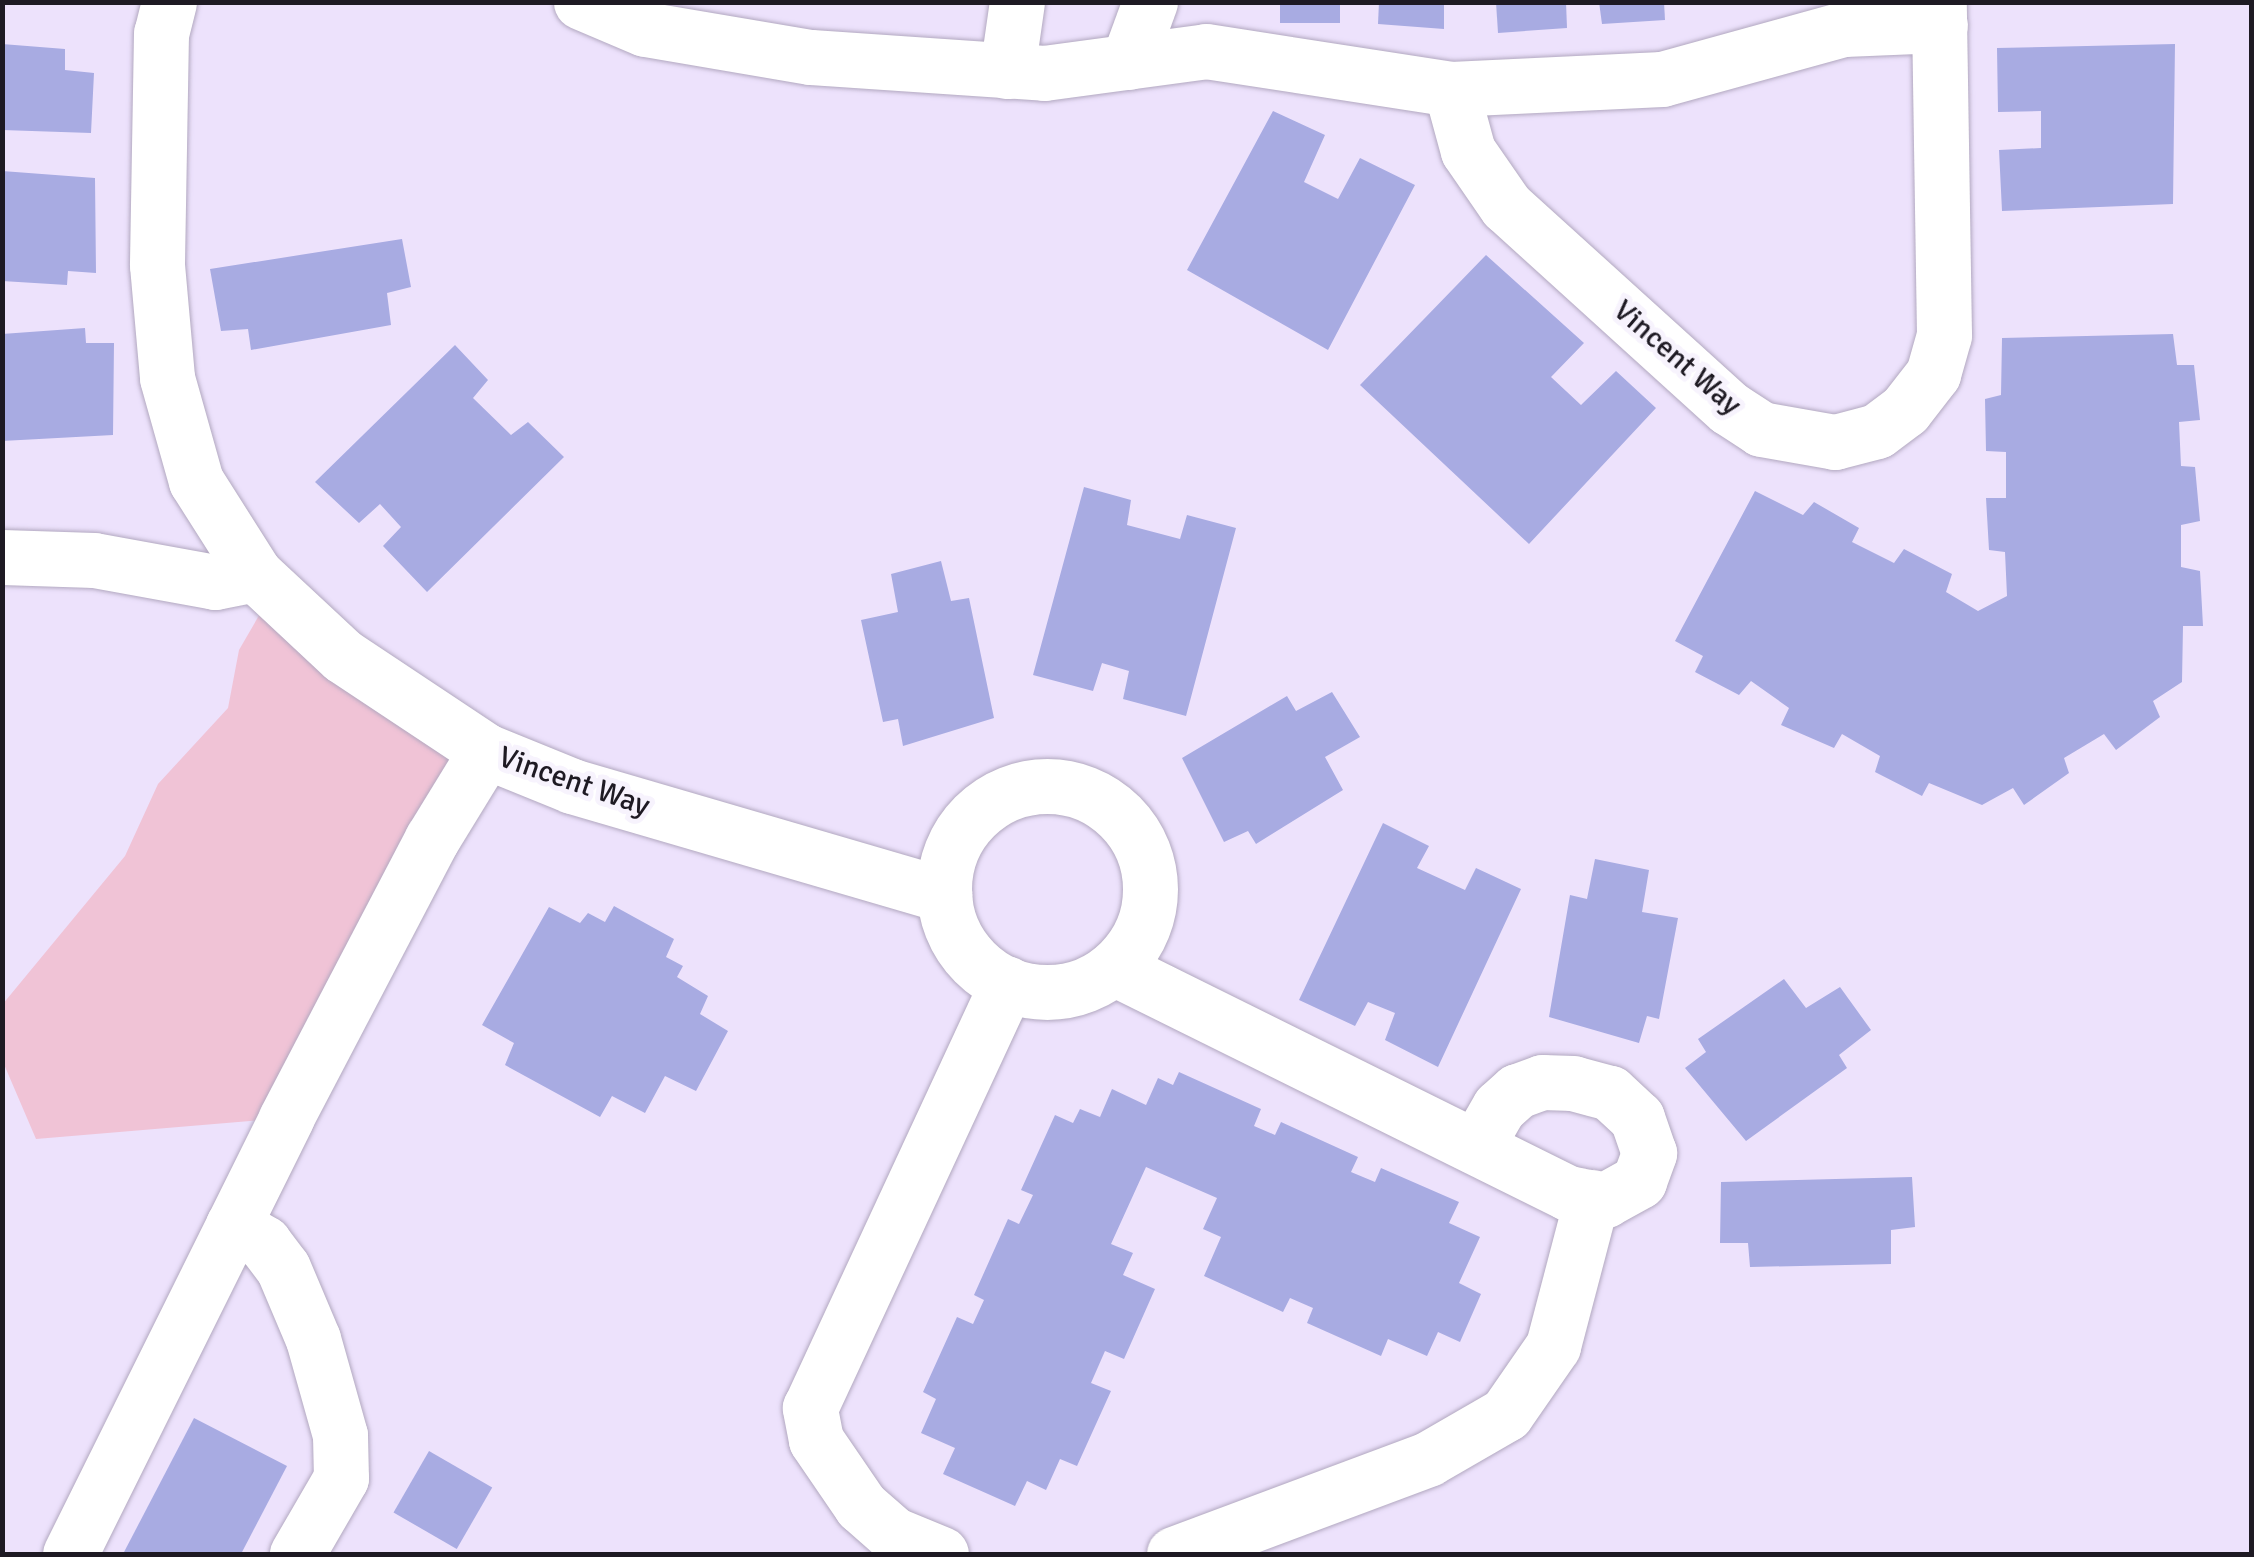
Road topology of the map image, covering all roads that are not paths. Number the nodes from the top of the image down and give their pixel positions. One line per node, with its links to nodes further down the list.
1 (168, 2): 10 (street, Vincent Way)
2 (580, 2): 7 (street, Vincent Way)
3 (1017, 2): 7 (street)
4 (1150, 2): 6 (street)
5 (1940, 14): 8 (street, Vincent Way); 8 (street, Vincent Way)
6 (1128, 62): 7 (street, Vincent Way); 8 (street, Vincent Way)
7 (1007, 71)
8 (1451, 89)
9 (2, 556): 10 (street)
10 (255, 574): 11 (street, Vincent Way)
11 (486, 751): 12 (street, Vincent Way); 17 (street)
12 (944, 895): 13 (street); 14 (street)
13 (1114, 968): 14 (street); 15 (street)
14 (1007, 984): 20 (street)
15 (1476, 1147): 16 (street); 16 (street)
16 (1592, 1197): 21 (street)
17 (233, 1224): 18 (street); 19 (street)
18 (70, 1554)
19 (297, 1554)
20 (941, 1554)
21 (1174, 1554)

